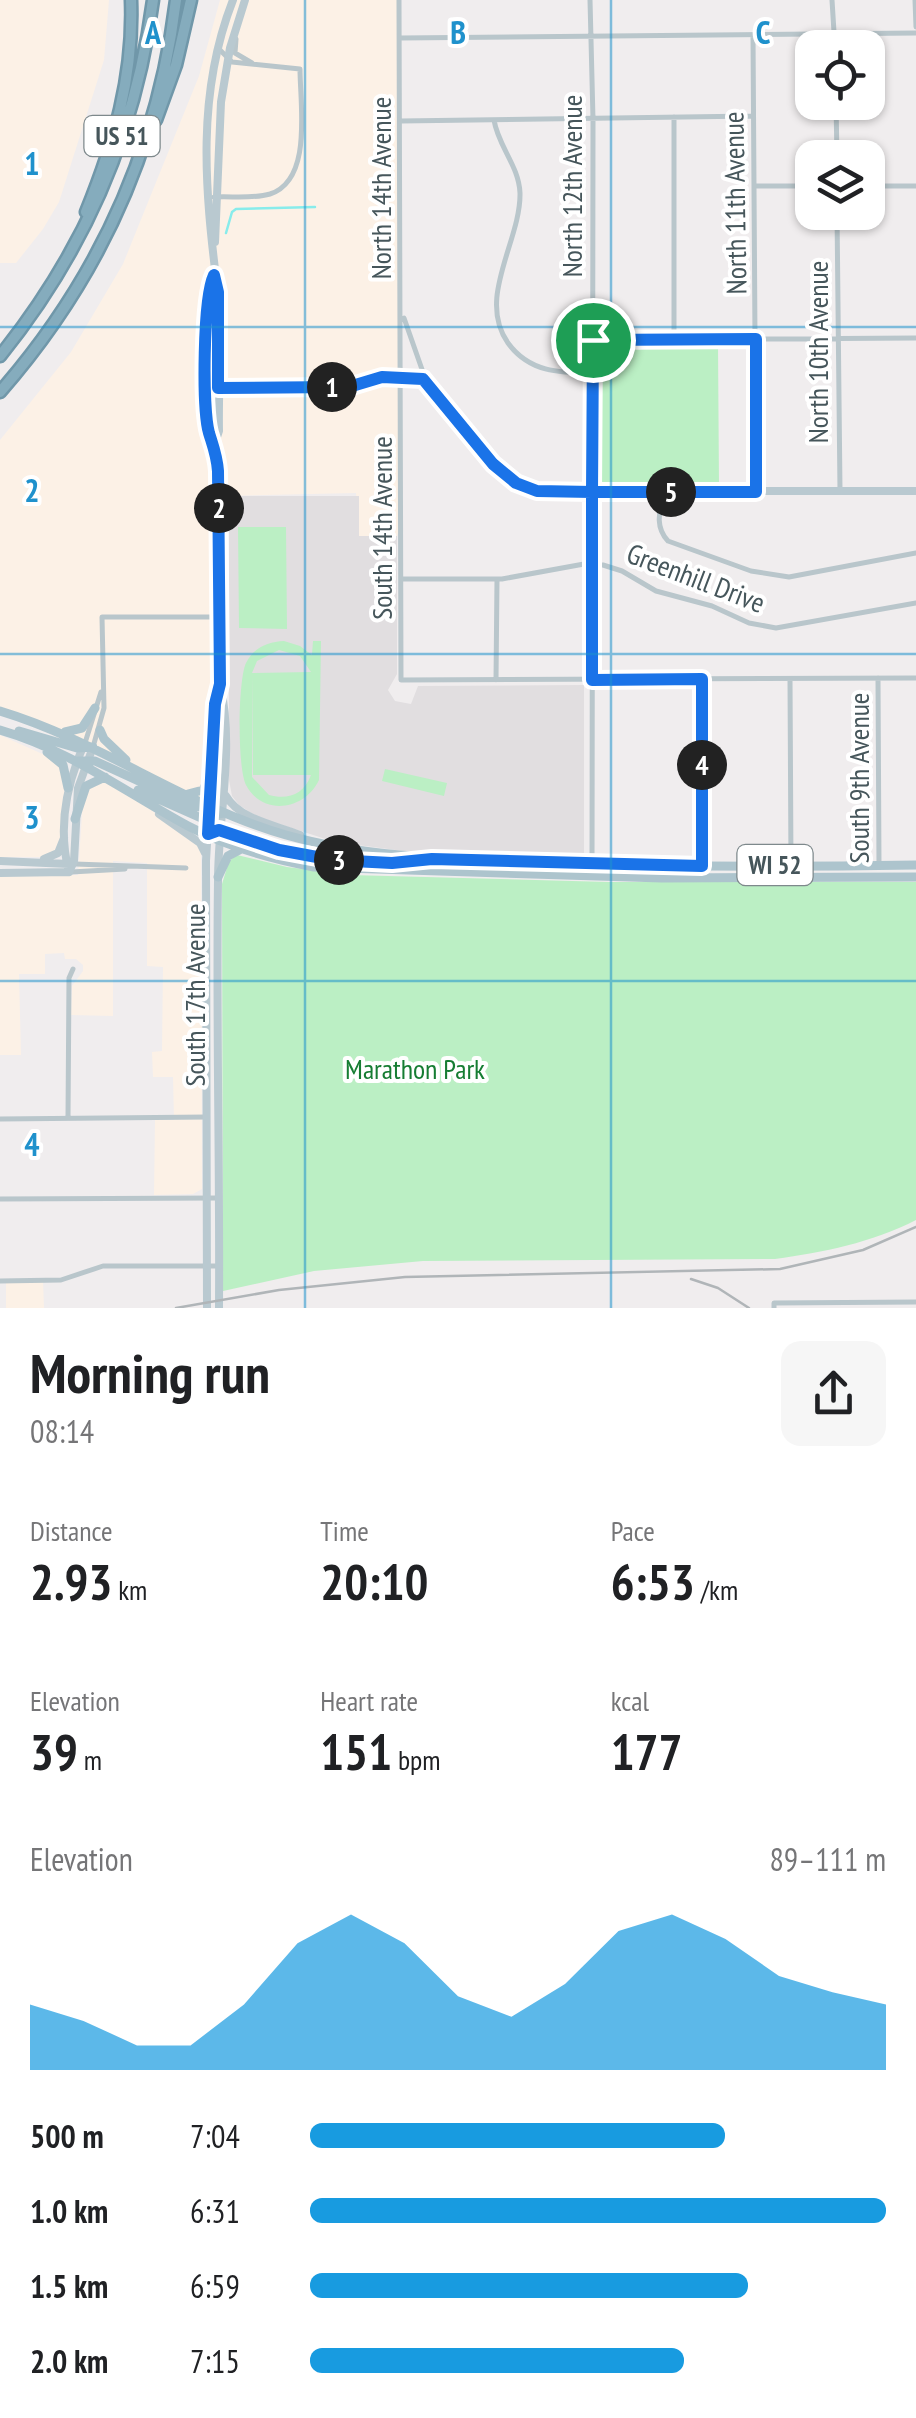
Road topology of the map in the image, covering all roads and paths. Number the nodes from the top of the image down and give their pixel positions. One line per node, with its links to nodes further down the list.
1 (131, 0): 36 (highway)
2 (153, 0): 36 (highway, US 51)
3 (176, 0): 27 (highway, US 51)
4 (191, 0): 27 (highway)
5 (233, 0): 19 (main road)
6 (245, 0): 11 (main road)
7 (399, 0): 18 (street, North 14th Avenue)
8 (590, 0): 17 (street, North 12th Avenue)
9 (832, 0): 12 (street)
10 (915, 0): 13 (street)
11 (235, 29): 20 (main road); 21 (street)
12 (834, 30)
13 (916, 30): 14 (street)
14 (885, 32)
15 (754, 34): 16 (street); 17 (street); 22 (street, North 11th Avenue)
16 (795, 34)
17 (591, 36): 18 (street); 23 (street, North 12th Avenue)
18 (400, 38): 26 (street, North 14th Avenue)
19 (217, 47): 20 (street); 33 (main road)
20 (227, 60): 21 (street); 32 (main road)
21 (255, 64): 32 (street)
22 (754, 116): 24 (street); 28 (street, North 11th Avenue)
23 (593, 118): 24 (street); 25 (street); 43 (street, North 12th Avenue)
24 (674, 118): 41 (street)
25 (494, 120): 26 (street); 46 (street)
26 (402, 121): 38 (street, North 14th Avenue)
27 (150, 129): 45 (highway, US 51)
28 (754, 186): 29 (street); 42 (street, North 11th Avenue)
29 (795, 186)
30 (885, 186): 31 (street)
31 (916, 186)
32 (217, 196): 33 (street); 35 (main road)
33 (206, 197): 35 (main road)
34 (837, 230): 39 (street, North 10th Avenue)
35 (214, 254): 37 (main road)
36 (64, 264): 44 (highway, US 51)
37 (214, 275): 49 (main road, South 17th Avenue); 50 (main road, South 17th Avenue)
38 (402, 313): 47 (street, North 14th Avenue); 48 (street)
39 (838, 338): 40 (street); 42 (street); 54 (street, North 10th Avenue)
40 (916, 338)
41 (674, 339): 42 (street); 43 (street)
42 (756, 339): 58 (street, North 11th Avenue)
43 (593, 340): 46 (street, North 12th Avenue)
44 (0, 356)
45 (26, 363): 51 (highway, US 51); 52 (highway)
46 (592, 374): 56 (street, North 12th Avenue)
47 (402, 376): 48 (main road); 50 (main road); 61 (street, South 14th Avenue)
48 (427, 381): 56 (main road)
49 (206, 388): 50 (main road); 53 (main road, South 17th Avenue)
50 (218, 388): 53 (main road, South 17th Avenue)
51 (0, 392)
52 (0, 400)
53 (216, 443): 64 (main road, South 17th Avenue)
54 (840, 491): 55 (main road); 58 (main road)
55 (916, 491)
56 (592, 492): 57 (main road); 60 (street, North 12th Avenue)
57 (664, 492): 58 (main road); 59 (street)
58 (756, 492)
59 (916, 553)
60 (592, 564): 62 (street, Greenhill Drive); 63 (street, Greenhill Drive); 70 (street, North 12th Avenue)
61 (402, 579): 62 (street, Greenhill Drive); 69 (street, South 14th Avenue)
62 (496, 579): 69 (street)
63 (916, 603)
64 (219, 617): 71 (main road, South 17th Avenue); 72 (street)
65 (790, 678): 66 (street); 68 (street); 104 (street)
66 (878, 678): 67 (street); 105 (street, South 9th Avenue)
67 (916, 678)
68 (702, 679): 70 (street); 103 (street)
69 (496, 680): 70 (street)
70 (592, 680): 101 (street, North 12th Avenue)
71 (220, 684): 82 (main road, South 17th Avenue); 86 (main road, South 17th Avenue)
72 (102, 689): 73 (street); 76 (street)
73 (96, 708): 77 (main road); 79 (street)
74 (0, 711): 77 (main road, WI 52)
75 (0, 730): 78 (main road, WI 52); 79 (main road)
76 (100, 730): 79 (street); 81 (main road)
77 (63, 732): 79 (main road, WI 52)
78 (14, 734): 80 (main road, WI 52); 85 (main road)
79 (87, 746): 80 (main road); 81 (main road, WI 52)
80 (83, 762): 83 (main road, WI 52); 85 (main road); 89 (main road); 91 (main road)
81 (139, 772): 87 (main road, WI 52)
82 (212, 772): 87 (main road); 89 (main road, South 17th Avenue)
83 (106, 777): 84 (main road, WI 52); 91 (main road)
84 (123, 786): 88 (main road, WI 52); 89 (main road)
85 (68, 788): 92 (main road)
86 (224, 792): 90 (main road, South 17th Avenue); 95 (main road)
87 (182, 794): 89 (main road, WI 52)
88 (141, 797): 93 (main road, WI 52); 100 (main road)
89 (209, 812): 90 (main road, WI 52); 93 (main road, South 17th Avenue)
90 (223, 813): 94 (main road, South 17th Avenue); 95 (main road, WI 52)
91 (75, 818): 106 (main road)
92 (65, 834): 99 (main road); 106 (main road)
93 (208, 834): 94 (main road, WI 52); 100 (main road, South 17th Avenue)
94 (221, 835): 96 (main road, WI 52); 97 (main road); 110 (main road, South 17th Avenue)
95 (318, 843): 97 (main road, WI 52)
96 (244, 848): 109 (main road, WI 52); 110 (main road)
97 (432, 859): 101 (main road, WI 52)
98 (0, 861): 99 (main road)
99 (38, 861): 106 (main road)
100 (206, 861): 116 (main road, South 17th Avenue)
101 (592, 864): 103 (main road, WI 52); 109 (street, North 12th Avenue)
102 (916, 865): 105 (main road, WI 52)
103 (702, 866): 104 (main road, WI 52); 111 (street)
104 (791, 866): 105 (main road, WI 52); 112 (street)
105 (879, 866): 113 (street, South 9th Avenue)
106 (70, 867): 107 (street); 108 (main road)
107 (186, 868)
108 (0, 873)
109 (592, 877): 111 (main road, WI 52)
110 (218, 878): 117 (main road, South 17th Avenue)
111 (702, 878): 112 (main road, WI 52)
112 (790, 878): 113 (main road, WI 52)
113 (879, 878): 114 (main road, WI 52)
114 (916, 878)
115 (73, 969): 118 (street)
116 (206, 1117): 117 (street); 118 (street); 120 (main road, South 17th Avenue)
117 (218, 1117): 121 (main road, South 17th Avenue)
118 (68, 1118): 119 (street)
119 (0, 1119)
120 (207, 1198): 121 (street); 122 (street); 123 (main road, South 17th Avenue)
121 (218, 1198): 124 (main road, South 17th Avenue)
122 (0, 1199)
123 (207, 1266): 124 (street); 125 (street); 129 (main road, South 17th Avenue)
124 (219, 1266): 130 (main road, South 17th Avenue)
125 (0, 1281)
126 (916, 1302): 128 (street)
127 (774, 1305): 128 (street)
128 (864, 1305)
129 (207, 1308)
130 (218, 1308)

